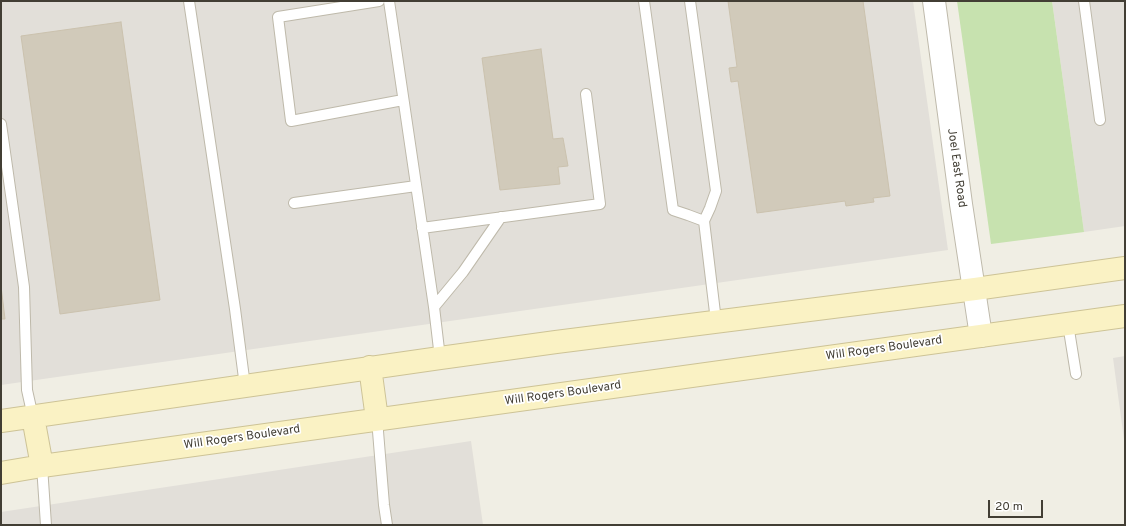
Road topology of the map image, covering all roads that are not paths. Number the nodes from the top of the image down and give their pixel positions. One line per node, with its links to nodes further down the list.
1 (189, 1): 27 (lane)
2 (379, 1): 9 (lane)
3 (389, 1): 9 (lane)
4 (644, 1): 15 (lane)
5 (690, 1): 15 (lane)
6 (934, 1): 18 (street, Joel East Road)
7 (1084, 1): 10 (lane)
8 (586, 94): 14 (lane)
9 (403, 100): 12 (lane)
10 (1100, 120)
11 (1, 124): 28 (lane)
12 (416, 186): 13 (lane); 16 (lane)
13 (294, 203)
14 (501, 217): 16 (lane); 19 (lane)
15 (704, 221): 21 (lane)
16 (422, 228): 19 (lane)
17 (1125, 268): 18 (main road)
18 (975, 289): 21 (main road); 23 (street, Joel East Road)
19 (434, 307): 24 (lane)
20 (1125, 316): 22 (main road, Will Rogers Boulevard)
21 (716, 322): 24 (main road)
22 (1068, 324): 23 (main road, Will Rogers Boulevard); 26 (lane)
23 (981, 336): 29 (main road, Will Rogers Boulevard)
24 (440, 358): 25 (main road)
25 (370, 367): 27 (main road); 29 (main road)
26 (1076, 374)
27 (245, 386): 28 (main road)
28 (33, 417): 30 (main road); 31 (main road)
29 (377, 420): 31 (main road, Will Rogers Boulevard); 34 (lane)
30 (1, 421)
31 (42, 466): 32 (main road, Will Rogers Boulevard); 33 (lane)
32 (1, 473)
33 (46, 525)
34 (387, 525)

